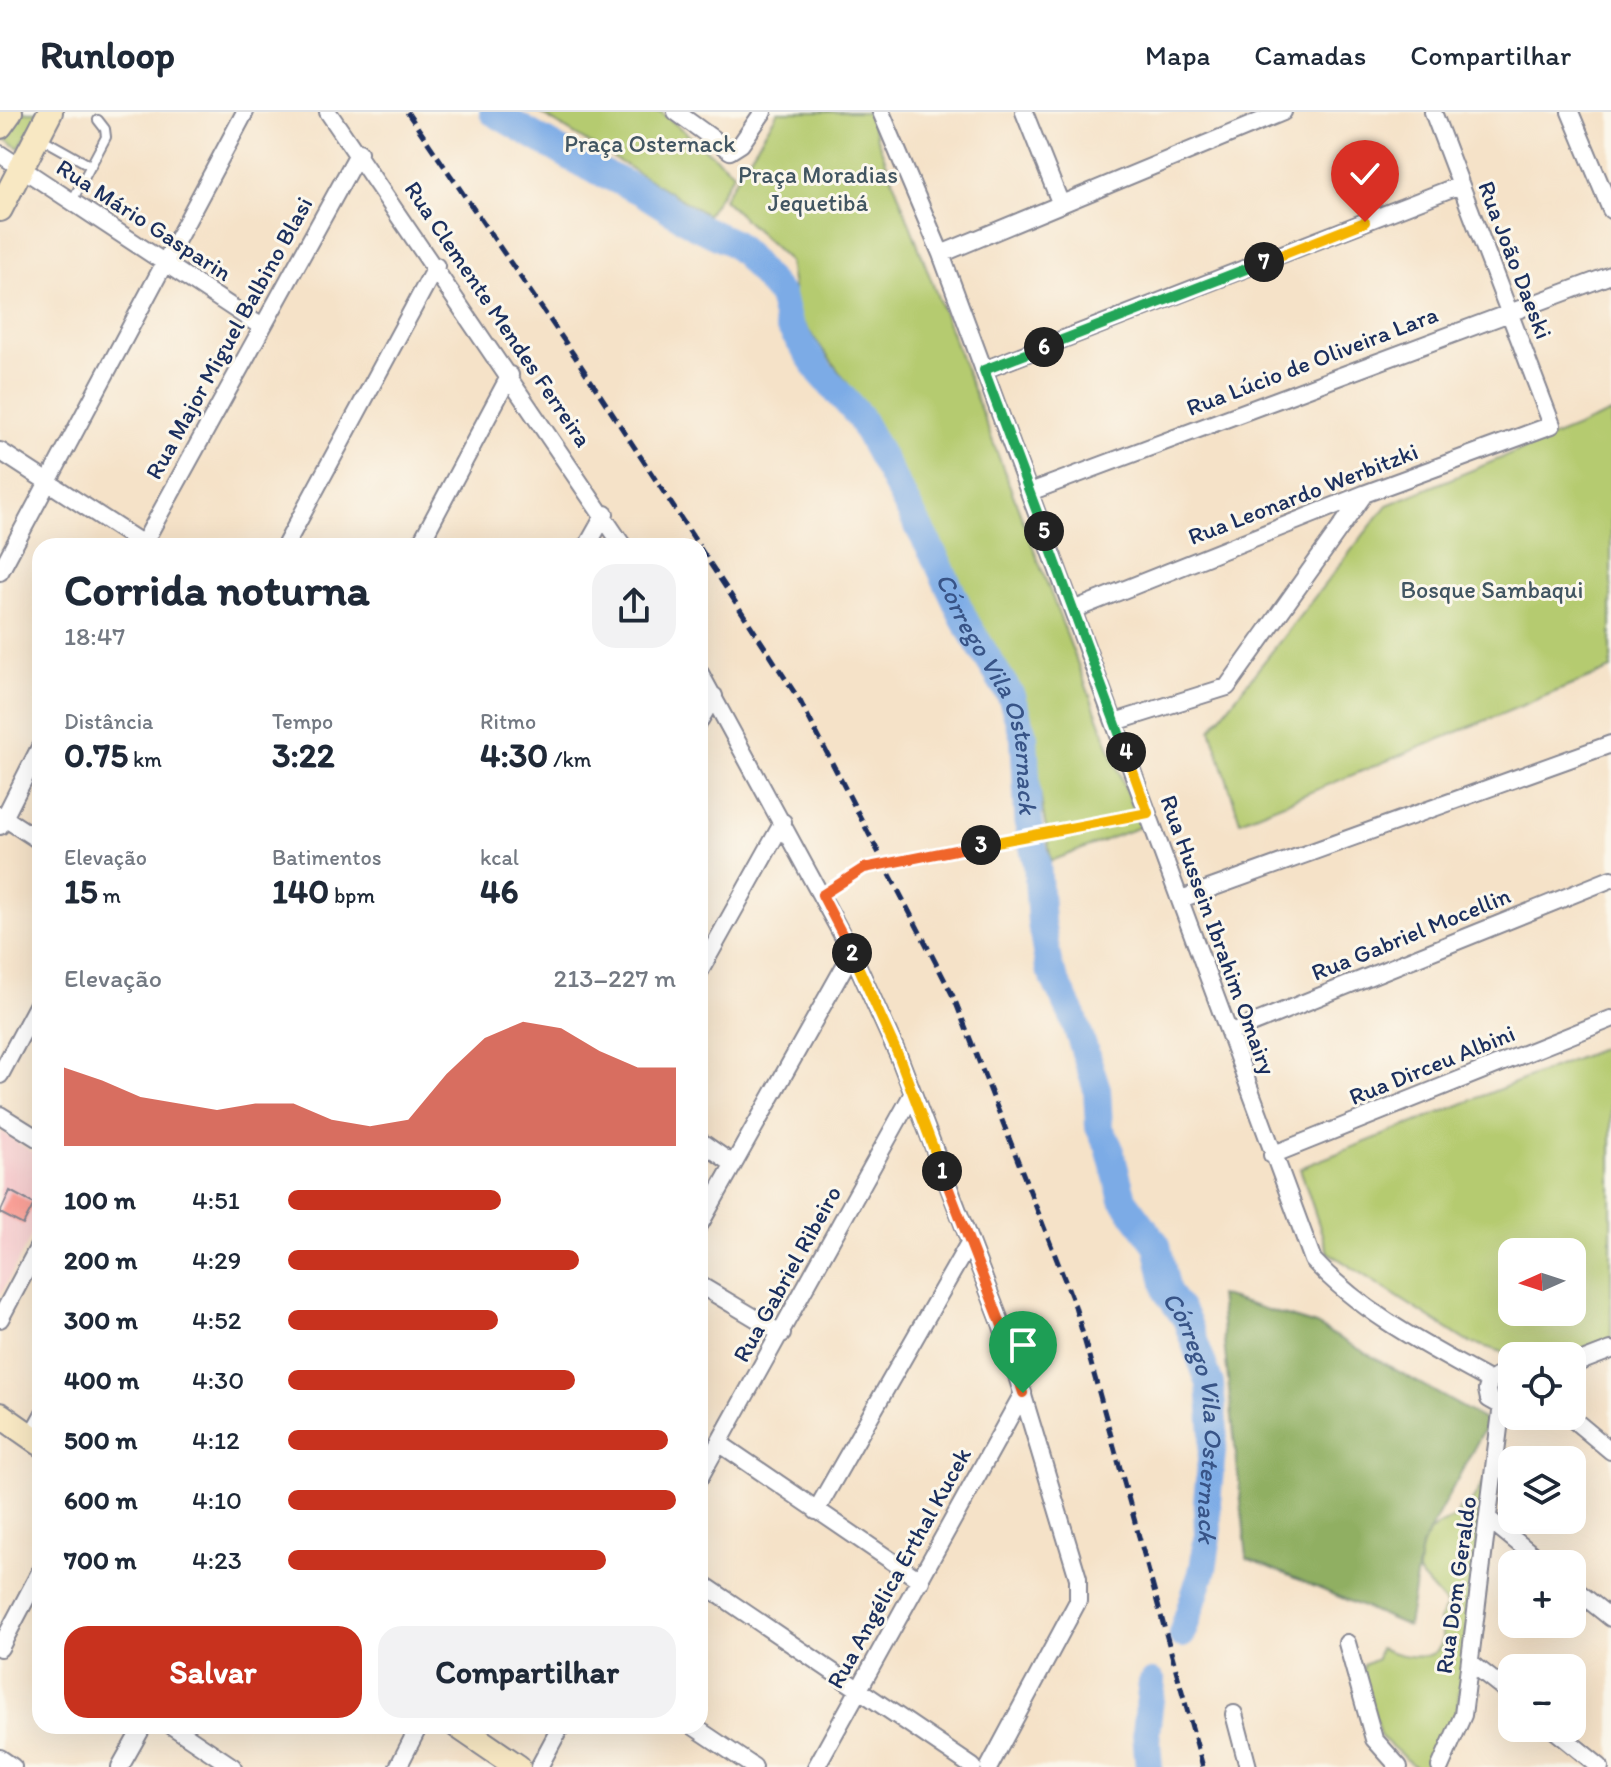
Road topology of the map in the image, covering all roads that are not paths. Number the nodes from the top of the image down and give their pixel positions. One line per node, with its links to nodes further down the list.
1 (10, 112): 13 (main road)
2 (50, 112): 14 (main road)
3 (245, 112): 25 (street)
4 (328, 112): 15 (street, Rua Clemente Mendes Ferreira)
5 (676, 112): 6 (street)
6 (763, 112)
7 (881, 112): 24 (street, Rua Hussein Ibrahim Omairy)
8 (1024, 112): 21 (street)
9 (1283, 112): 21 (street)
10 (1433, 112): 19 (street, Rua João Daeski)
11 (1570, 112): 23 (street)
12 (98, 120): 17 (lane)
13 (0, 126)
14 (37, 135): 17 (lane); 18 (main road)
15 (359, 152): 26 (street, Rua Clemente Mendes Ferreira); 29 (street, Rua Major Miguel Balbino Blasi)
16 (0, 154): 18 (street, Rua Mário Gasparin)
17 (91, 166): 20 (lane)
18 (21, 168): 20 (street, Rua Mário Gasparin); 22 (main road)
19 (1460, 185): 28 (street, Rua João Daeski); 30 (street)
20 (72, 201): 25 (street, Rua Mário Gasparin)
21 (1060, 202): 24 (street)
22 (0, 209)
23 (1611, 210)
24 (941, 254): 30 (street, Rua Hussein Ibrahim Omairy)
25 (166, 264): 29 (street, Rua Mário Gasparin); 34 (street)
26 (436, 266): 31 (street, Rua Clemente Mendes Ferreira); 40 (street)
27 (1611, 275): 28 (street, Rua Lúcio de Oliveira Lara)
28 (1511, 312): 32 (street, Rua João Daeski); 35 (street, Rua Lúcio de Oliveira Lara)
29 (262, 327): 39 (street, Rua Major Miguel Balbino Blasi)
30 (984, 370): 35 (street, Rua Hussein Ibrahim Omairy)
31 (510, 375): 37 (street, Rua Clemente Mendes Ferreira); 41 (street)
32 (1552, 425): 36 (street, Rua Leonardo Werbitzki)
33 (0, 451): 34 (street)
34 (49, 481): 38 (street); 44 (street)
35 (1030, 492): 45 (street, Rua Hussein Ibrahim Omairy)
36 (1364, 494): 45 (street, Rua Leonardo Werbitzki); 49 (street)
37 (605, 514): 42 (street); 43 (street, Rua Clemente Mendes Ferreira)
38 (133, 538)
39 (147, 538)
40 (289, 538)
41 (423, 538)
42 (592, 538)
43 (618, 538)
44 (0, 572)
45 (1073, 610): 49 (street, Rua Hussein Ibrahim Omairy)
46 (708, 686): 47 (street)
47 (714, 696): 48 (street); 53 (street)
48 (708, 706)
49 (1115, 722): 56 (street, Rua Hussein Ibrahim Omairy)
50 (1611, 744): 56 (street)
51 (32, 762): 52 (street)
52 (1, 819): 54 (street)
53 (783, 822): 57 (street); 58 (street)
54 (32, 836)
55 (1611, 879): 61 (street, Rua Gabriel Mocellin)
56 (1181, 899): 61 (street, Rua Hussein Ibrahim Omairy)
57 (852, 953): 63 (street); 68 (street)
58 (708, 957)
59 (32, 1015): 62 (street)
60 (1611, 1019): 67 (street, Rua Dirceu Albini)
61 (1229, 1033): 67 (street, Rua Hussein Ibrahim Omairy)
62 (0, 1075)
63 (913, 1093): 70 (street); 74 (street, Rua Gabriel Ribeiro)
64 (0, 1115): 65 (street)
65 (32, 1135)
66 (708, 1147): 68 (street)
67 (1272, 1155): 78 (street, Rua Hussein Ibrahim Omairy)
68 (733, 1164): 69 (street)
69 (708, 1209)
70 (969, 1243): 79 (street); 88 (street)
71 (32, 1259): 73 (street)
72 (708, 1290): 74 (street)
73 (0, 1319)
74 (782, 1334): 85 (street, Rua Gabriel Ribeiro)
75 (1611, 1350): 76 (street)
76 (1586, 1360)
77 (1498, 1378): 78 (street)
78 (1490, 1381): 80 (street)
79 (1023, 1393): 91 (street, Rua Angélica Erthal Kucek); 119 (street)
80 (1498, 1402)
81 (0, 1415): 84 (main road)
82 (1503, 1430): 89 (street, Rua Dom Geraldo)
83 (1586, 1430): 86 (street)
84 (32, 1438)
85 (719, 1443): 87 (street, Rua Gabriel Ribeiro); 88 (street)
86 (1611, 1451)
87 (708, 1463)
88 (816, 1511): 91 (street)
89 (1490, 1520): 90 (street); 98 (street, Rua Dom Geraldo)
90 (1527, 1550)
91 (921, 1581): 100 (street, Rua Angélica Erthal Kucek)
92 (32, 1587): 97 (street)
93 (708, 1587): 100 (street)
94 (1586, 1598): 95 (street)
95 (1611, 1618)
96 (1347, 1643): 121 (street)
97 (0, 1648)
98 (1470, 1662): 99 (street); 122 (street, Rua Dom Geraldo)
99 (1498, 1684)
100 (859, 1690): 117 (street, Rua Angélica Erthal Kucek); 118 (street)
101 (1234, 1714): 120 (street)
102 (139, 1734): 111 (street)
103 (184, 1734): 112 (street)
104 (415, 1734): 113 (street)
105 (470, 1734): 114 (main road)
106 (557, 1734): 115 (street)
107 (705, 1734): 116 (street)
108 (1569, 1742): 123 (street)
109 (0, 1758): 110 (street)
110 (13, 1767)
111 (120, 1767)
112 (233, 1767)
113 (398, 1767)
114 (518, 1767)
115 (539, 1767)
116 (754, 1767)
117 (816, 1767)
118 (973, 1767)
119 (989, 1767)
120 (1248, 1767)
121 (1399, 1767)
122 (1440, 1767)
123 (1600, 1767)

